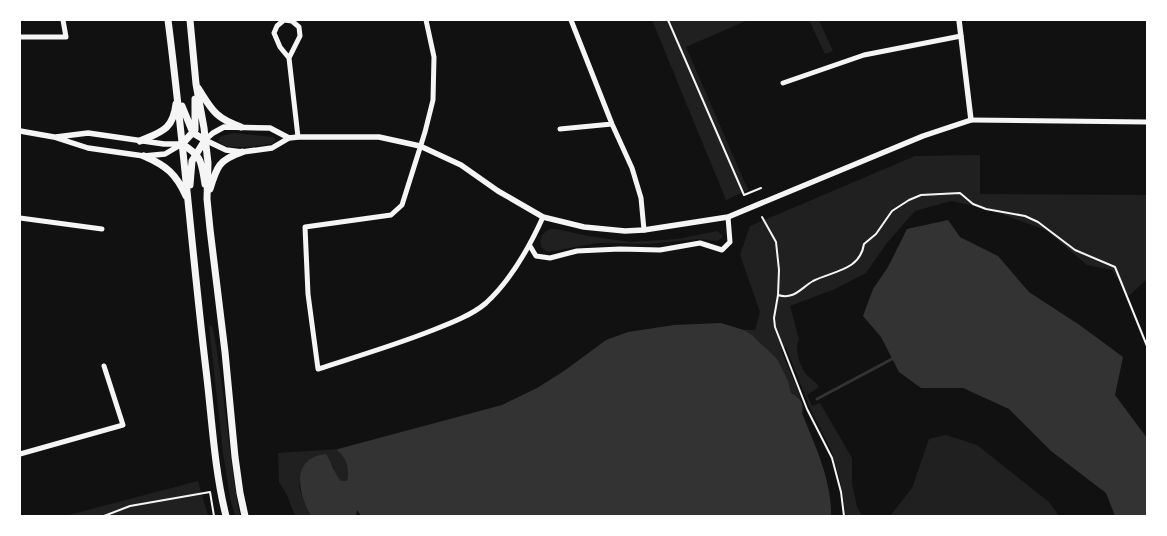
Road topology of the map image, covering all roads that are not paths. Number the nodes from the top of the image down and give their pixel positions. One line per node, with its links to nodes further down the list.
1 (63, 20): 8 (street)
2 (168, 20): 12 (main road)
3 (190, 20): 11 (main road)
4 (426, 20): 26 (street)
5 (571, 20): 15 (street)
6 (959, 20): 7 (street)
7 (960, 36): 10 (street); 13 (street)
8 (20, 37)
9 (289, 58): 9 (street); 21 (street)
10 (783, 83)
11 (196, 84): 16 (main road); 19 (main road); 23 (main road)
12 (177, 91): 19 (main road); 24 (main road); 25 (main road)
13 (971, 120): 14 (street); 32 (street)
14 (1147, 122)
15 (612, 124): 17 (street); 36 (street)
16 (241, 127): 22 (street); 23 (street)
17 (560, 129)
18 (20, 131): 20 (street)
19 (193, 133): 23 (main road); 25 (main road)
20 (54, 137): 24 (street); 29 (street)
21 (298, 137): 22 (street); 26 (street)
22 (289, 138): 27 (street)
23 (205, 140): 27 (street); 28 (main road); 30 (main road)
24 (140, 141): 25 (street)
25 (182, 144): 28 (main road); 29 (street); 31 (main road)
26 (420, 146): 34 (street); 37 (street)
27 (242, 152): 30 (main road)
28 (196, 154): 30 (main road); 31 (main road)
29 (144, 156): 31 (main road)
30 (208, 199): 41 (main road)
31 (190, 203): 40 (main road)
32 (728, 217): 36 (street); 37 (street)
33 (20, 218): 35 (street)
34 (543, 218): 36 (street); 37 (street)
35 (102, 229)
36 (644, 230)
37 (530, 246)
38 (104, 366): 39 (street)
39 (20, 454)
40 (226, 516)
41 (245, 516)

